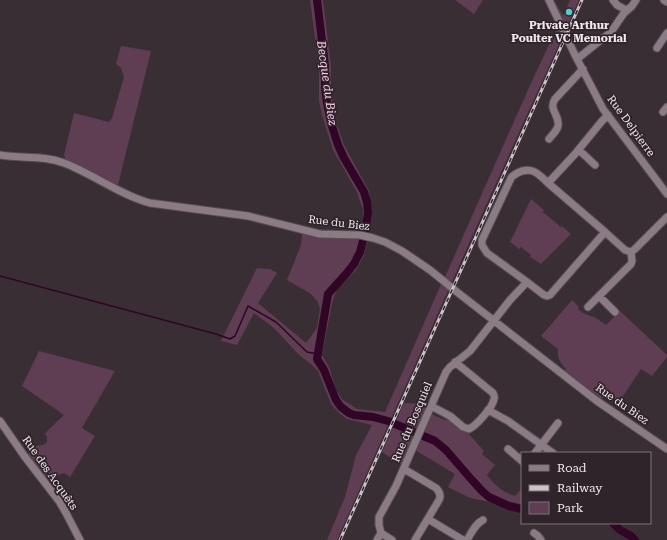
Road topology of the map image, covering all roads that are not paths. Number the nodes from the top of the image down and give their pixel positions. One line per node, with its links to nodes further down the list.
1 (549, 0): 9 (street, Rue Delpierre)
2 (613, 0): 6 (street)
3 (636, 0): 6 (street)
4 (664, 0): 5 (street)
5 (667, 2)
6 (626, 10): 9 (street)
7 (667, 33): 8 (street)
8 (657, 48)
9 (577, 59): 10 (street, Rue Delpierre)
10 (583, 69): 11 (street, Rue Delpierre); 12 (street)
11 (608, 115): 13 (street); 17 (street, Rue Delpierre)
12 (549, 139)
13 (579, 150): 15 (street); 16 (street)
14 (0, 155): 25 (street, Rue du Biez)
15 (595, 165)
16 (548, 183): 19 (street); 21 (street)
17 (666, 190)
18 (667, 217): 20 (street)
19 (605, 232): 20 (street); 21 (street)
20 (630, 252): 22 (street)
21 (527, 282): 25 (street, Rue du Bosquiel)
22 (599, 296): 23 (street); 24 (street)
23 (588, 307)
24 (615, 312)
25 (494, 320): 26 (street, Rue du Bosquiel); 33 (street, Rue du Biez)
26 (455, 362): 27 (street, Rue du Bosquiel); 28 (street)
27 (431, 406): 28 (street); 37 (street, Rue du Bosquiel)
28 (488, 410): 31 (street)
29 (0, 421): 42 (street, Rue des Acquêts)
30 (558, 423): 31 (street)
31 (541, 445): 34 (street); 35 (street)
32 (508, 449): 36 (street)
33 (667, 449)
34 (536, 452)
35 (552, 452)
36 (521, 460)
37 (404, 469): 38 (street); 40 (street, Rue du Bosquiel)
38 (428, 519): 45 (street); 46 (street)
39 (483, 520): 47 (street)
40 (382, 532): 43 (street); 44 (street)
41 (534, 533): 48 (street)
42 (80, 540)
43 (377, 540)
44 (392, 540)
45 (415, 540)
46 (463, 540)
47 (467, 540)
48 (541, 540)

